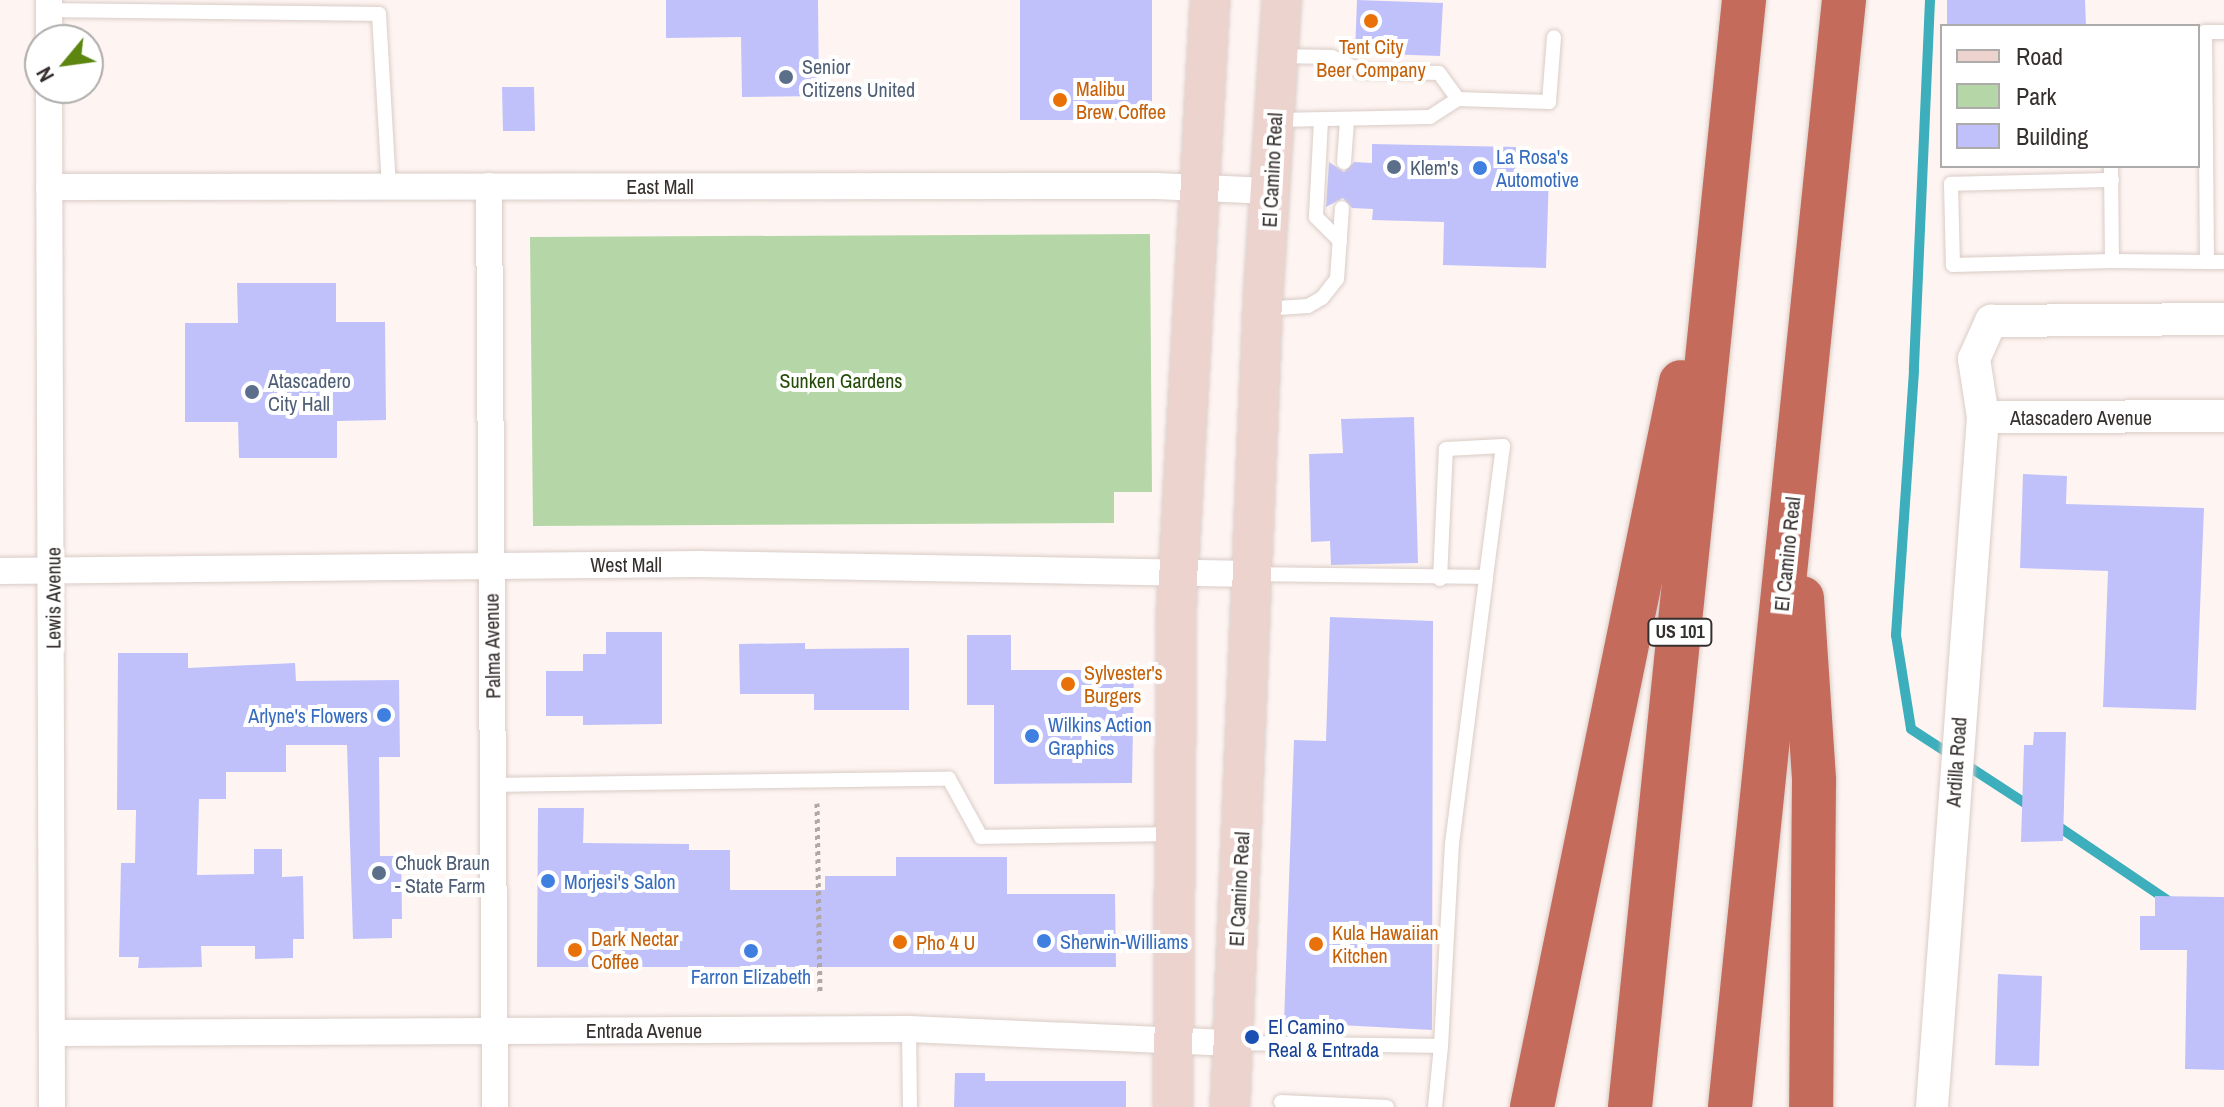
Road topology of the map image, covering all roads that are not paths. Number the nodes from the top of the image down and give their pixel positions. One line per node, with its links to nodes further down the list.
1 (1210, 0): 21 (main road)
2 (1282, 0): 9 (main road, El Camino Real)
3 (1744, 0): 15 (highway, US 101)
4 (1844, 0): 32 (highway, El Camino Real)
5 (49, 5): 18 (lane)
6 (2224, 32): 7 (lane)
7 (2202, 34): 26 (lane)
8 (1554, 37): 10 (lane)
9 (1278, 56): 10 (lane); 12 (main road, El Camino Real)
10 (1458, 99): 14 (lane)
11 (49, 104): 20 (street, Lewis Avenue)
12 (1274, 120): 13 (lane); 22 (main road, El Camino Real)
13 (1321, 120): 14 (lane); 24 (lane)
14 (1347, 121): 16 (lane)
15 (1728, 157): 56 (highway); 57 (highway, US 101)
16 (1344, 162)
17 (2112, 173): 25 (lane); 25 (lane)
18 (389, 186): 19 (street, East Mall); 20 (street, East Mall)
19 (489, 186): 21 (street, East Mall); 33 (street, Palma Avenue)
20 (49, 187): 36 (street, Lewis Avenue)
21 (1200, 188): 22 (street, East Mall); 35 (main road)
22 (1271, 191): 28 (main road, El Camino Real)
23 (1342, 208): 24 (lane)
24 (1340, 241): 28 (lane)
25 (2112, 261): 26 (lane)
26 (2207, 262): 27 (lane)
27 (2224, 262)
28 (1262, 309): 37 (main road, El Camino Real)
29 (2224, 319): 31 (street, Atascadero Avenue)
30 (2224, 416): 31 (street, Atascadero Avenue)
31 (1983, 417): 60 (street, Ardilla Road)
32 (1794, 483): 58 (highway, El Camino Real); 59 (highway)
33 (491, 565): 35 (street, West Mall); 36 (street, West Mall); 40 (street, Palma Avenue)
34 (0, 571): 36 (street, West Mall)
35 (1179, 571): 37 (street, West Mall); 41 (main road)
36 (51, 572): 44 (street, Lewis Avenue)
37 (1252, 574): 39 (lane); 46 (main road, El Camino Real)
38 (1486, 577): 39 (lane); 39 (lane); 47 (lane)
39 (1440, 579)
40 (494, 785): 41 (lane); 43 (street, Palma Avenue)
41 (1171, 834): 45 (main road)
42 (909, 1029): 43 (street, Entrada Avenue); 45 (street, Entrada Avenue); 51 (lane)
43 (495, 1031): 44 (street, Entrada Avenue); 50 (street, Palma Avenue)
44 (54, 1033): 49 (street, Lewis Avenue)
45 (1176, 1042): 46 (street, Entrada Avenue); 52 (main road)
46 (1233, 1043): 47 (lane); 53 (main road, El Camino Real)
47 (1441, 1046): 55 (lane)
48 (1281, 1102): 54 (lane)
49 (52, 1107)
50 (495, 1107)
51 (910, 1107)
52 (1173, 1107)
53 (1230, 1107)
54 (1387, 1107)
55 (1435, 1107)
56 (1532, 1107)
57 (1630, 1107)
58 (1730, 1107)
59 (1811, 1107)
60 (1932, 1107)

